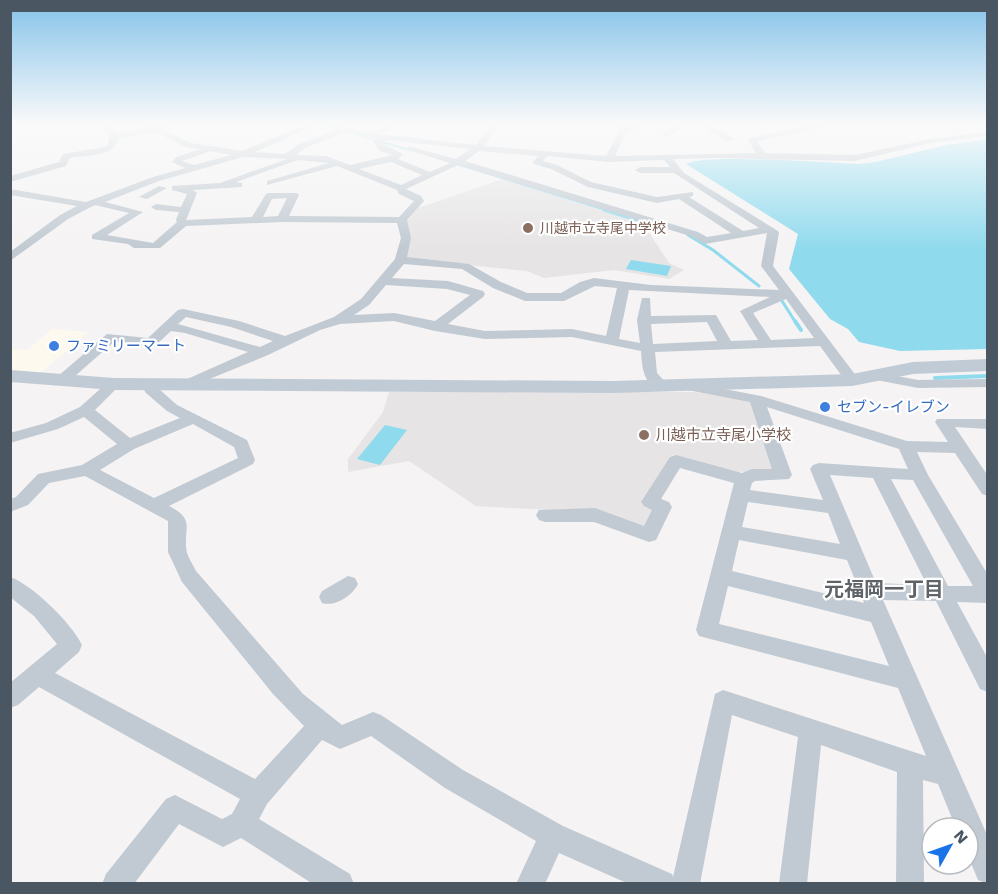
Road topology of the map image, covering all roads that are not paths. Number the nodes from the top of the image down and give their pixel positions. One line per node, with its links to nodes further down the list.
1 (57, 166): 18 (street)
2 (187, 166): 13 (street)
3 (202, 166): 13 (street)
4 (277, 166): 22 (street)
5 (328, 166): 20 (street)
6 (344, 166): 14 (street)
7 (361, 166): 14 (street)
8 (408, 166): 17 (street)
9 (449, 166): 17 (street)
10 (469, 166): 38 (street)
11 (553, 166): 28 (street)
12 (675, 166): 16 (street)
13 (194, 168): 19 (street)
14 (350, 168): 25 (street)
15 (640, 170): 16 (street)
16 (676, 170): 26 (street)
17 (429, 175): 25 (street)
18 (10, 179)
19 (146, 183): 23 (street); 30 (street)
20 (270, 183)
21 (239, 185): 22 (street)
22 (215, 186): 24 (street)
23 (162, 188): 24 (street); 29 (street)
24 (175, 188): 32 (street)
25 (401, 188): 35 (street)
26 (707, 191): 28 (street); 37 (street)
27 (10, 192): 30 (street)
28 (681, 195): 38 (street)
29 (144, 197)
30 (90, 203): 36 (street); 39 (street)
31 (156, 207): 32 (street)
32 (186, 210): 36 (street)
33 (282, 219): 34 (street); 34 (street); 35 (street)
34 (256, 220): 36 (street)
35 (402, 220): 40 (street)
36 (183, 223)
37 (770, 230): 38 (street); 43 (street)
38 (741, 235)
39 (10, 258)
40 (401, 260): 41 (street); 42 (street)
41 (385, 281): 45 (street); 48 (street)
42 (624, 285): 43 (street); 49 (street)
43 (788, 294): 51 (street); 52 (street)
44 (646, 301): 46 (street)
45 (339, 320): 48 (street); 50 (street)
46 (644, 320): 53 (street); 54 (street)
47 (168, 327): 50 (street); 55 (street); 59 (street)
48 (435, 327): 49 (street)
49 (612, 340): 54 (street)
50 (288, 341): 55 (street)
51 (823, 342): 52 (street); 60 (street)
52 (767, 344): 53 (street)
53 (726, 345): 54 (street)
54 (645, 348): 65 (street)
55 (263, 352): 61 (street)
56 (987, 365): 58 (street)
57 (10, 376): 59 (street)
58 (876, 376): 60 (street); 62 (street)
59 (62, 380): 63 (street)
60 (852, 380): 65 (street)
61 (190, 383): 64 (street); 65 (street)
62 (987, 383)
63 (114, 384): 64 (street); 67 (street)
64 (153, 384): 68 (street)
65 (670, 385): 66 (street)
66 (756, 399): 72 (street); 78 (street)
67 (85, 410): 70 (street); 71 (street)
68 (192, 419): 71 (street); 80 (street)
69 (987, 424): 73 (street)
70 (10, 438)
71 (128, 445): 74 (street)
72 (906, 446): 73 (street); 77 (street)
73 (960, 447): 75 (street)
74 (87, 470): 80 (street); 81 (street)
75 (981, 471): 79 (street)
76 (879, 472): 77 (street); 82 (street); 90 (street)
77 (919, 475): 91 (street)
78 (743, 487): 82 (street); 83 (street); 84 (street)
79 (987, 490)
80 (155, 505): 98 (street)
81 (10, 506)
82 (835, 508): 85 (street)
83 (545, 515)
84 (732, 532): 85 (street); 86 (street)
85 (855, 554): 89 (street)
86 (721, 576): 93 (street); 95 (street)
87 (348, 584): 92 (street)
88 (10, 585): 94 (street)
89 (870, 591): 90 (street); 93 (street)
90 (941, 592): 91 (street); 96 (street)
91 (987, 595)
92 (329, 597)
93 (879, 615): 95 (street)
94 (38, 675): 97 (street); 102 (street)
95 (906, 680): 101 (street)
96 (987, 682)
97 (10, 698)
98 (319, 726): 102 (street); 104 (street)
99 (811, 730): 100 (street); 110 (street); 111 (street)
100 (910, 764): 101 (street); 112 (street)
101 (947, 774): 105 (street)
102 (258, 795): 103 (street)
103 (241, 823): 106 (street); 107 (street)
104 (553, 836): 108 (street); 109 (street)
105 (987, 870)
106 (116, 884)
107 (340, 884)
108 (530, 884)
109 (662, 884)
110 (686, 884)
111 (794, 884)
112 (910, 884)

